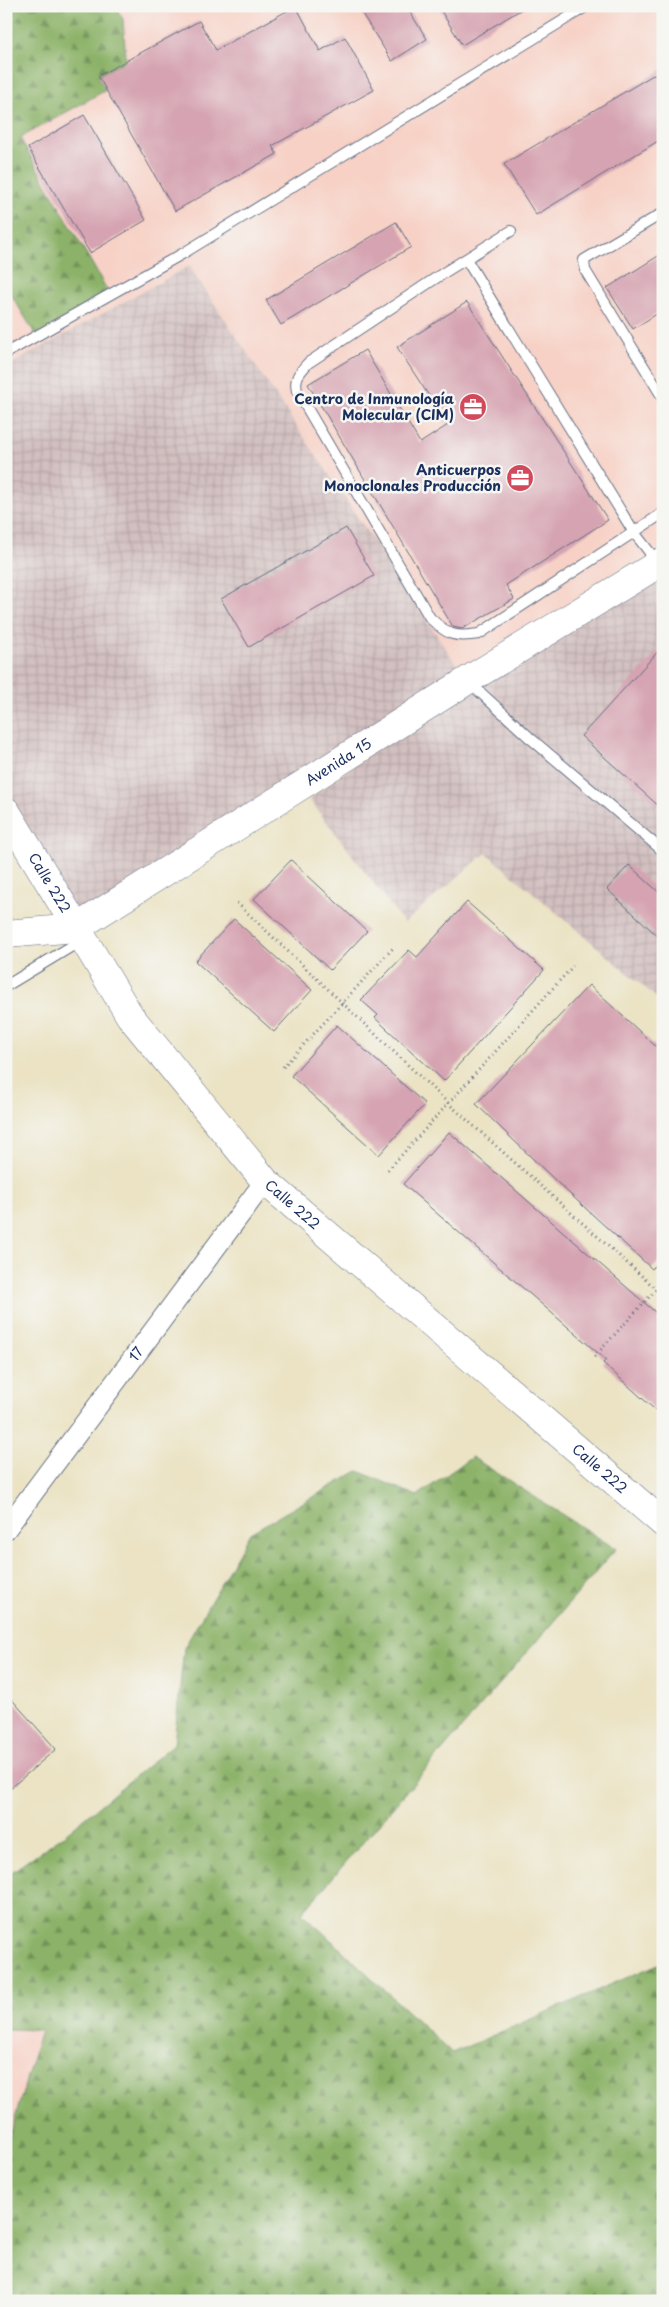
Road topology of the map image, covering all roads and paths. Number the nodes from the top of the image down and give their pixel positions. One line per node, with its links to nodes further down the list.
1 (587, 6): 5 (lane)
2 (663, 212): 6 (lane)
3 (511, 231): 4 (lane)
4 (466, 259): 8 (lane); 8 (lane)
5 (6, 353)
6 (663, 398)
7 (663, 513): 8 (lane)
8 (633, 531): 9 (lane)
9 (661, 562): 10 (main road, Avenida 15)
10 (468, 680): 12 (lane); 15 (main road, Avenida 15)
11 (6, 811): 15 (main road, Calle 222)
12 (663, 850)
13 (238, 903): 19 (path)
14 (6, 934): 15 (main road, Avenida 15)
15 (79, 934): 18 (lane); 23 (main road, Calle 222)
16 (394, 947): 19 (path)
17 (573, 966): 21 (path)
18 (6, 986)
19 (342, 1004): 20 (path); 21 (path)
20 (283, 1067)
21 (448, 1103): 22 (path); 25 (path)
22 (388, 1170)
23 (265, 1181): 28 (main road, Calle 222); 29 (street, 17)
24 (663, 1282): 25 (path)
25 (656, 1289): 26 (path); 27 (path)
26 (663, 1295)
27 (594, 1357)
28 (663, 1523)
29 (6, 1528)

